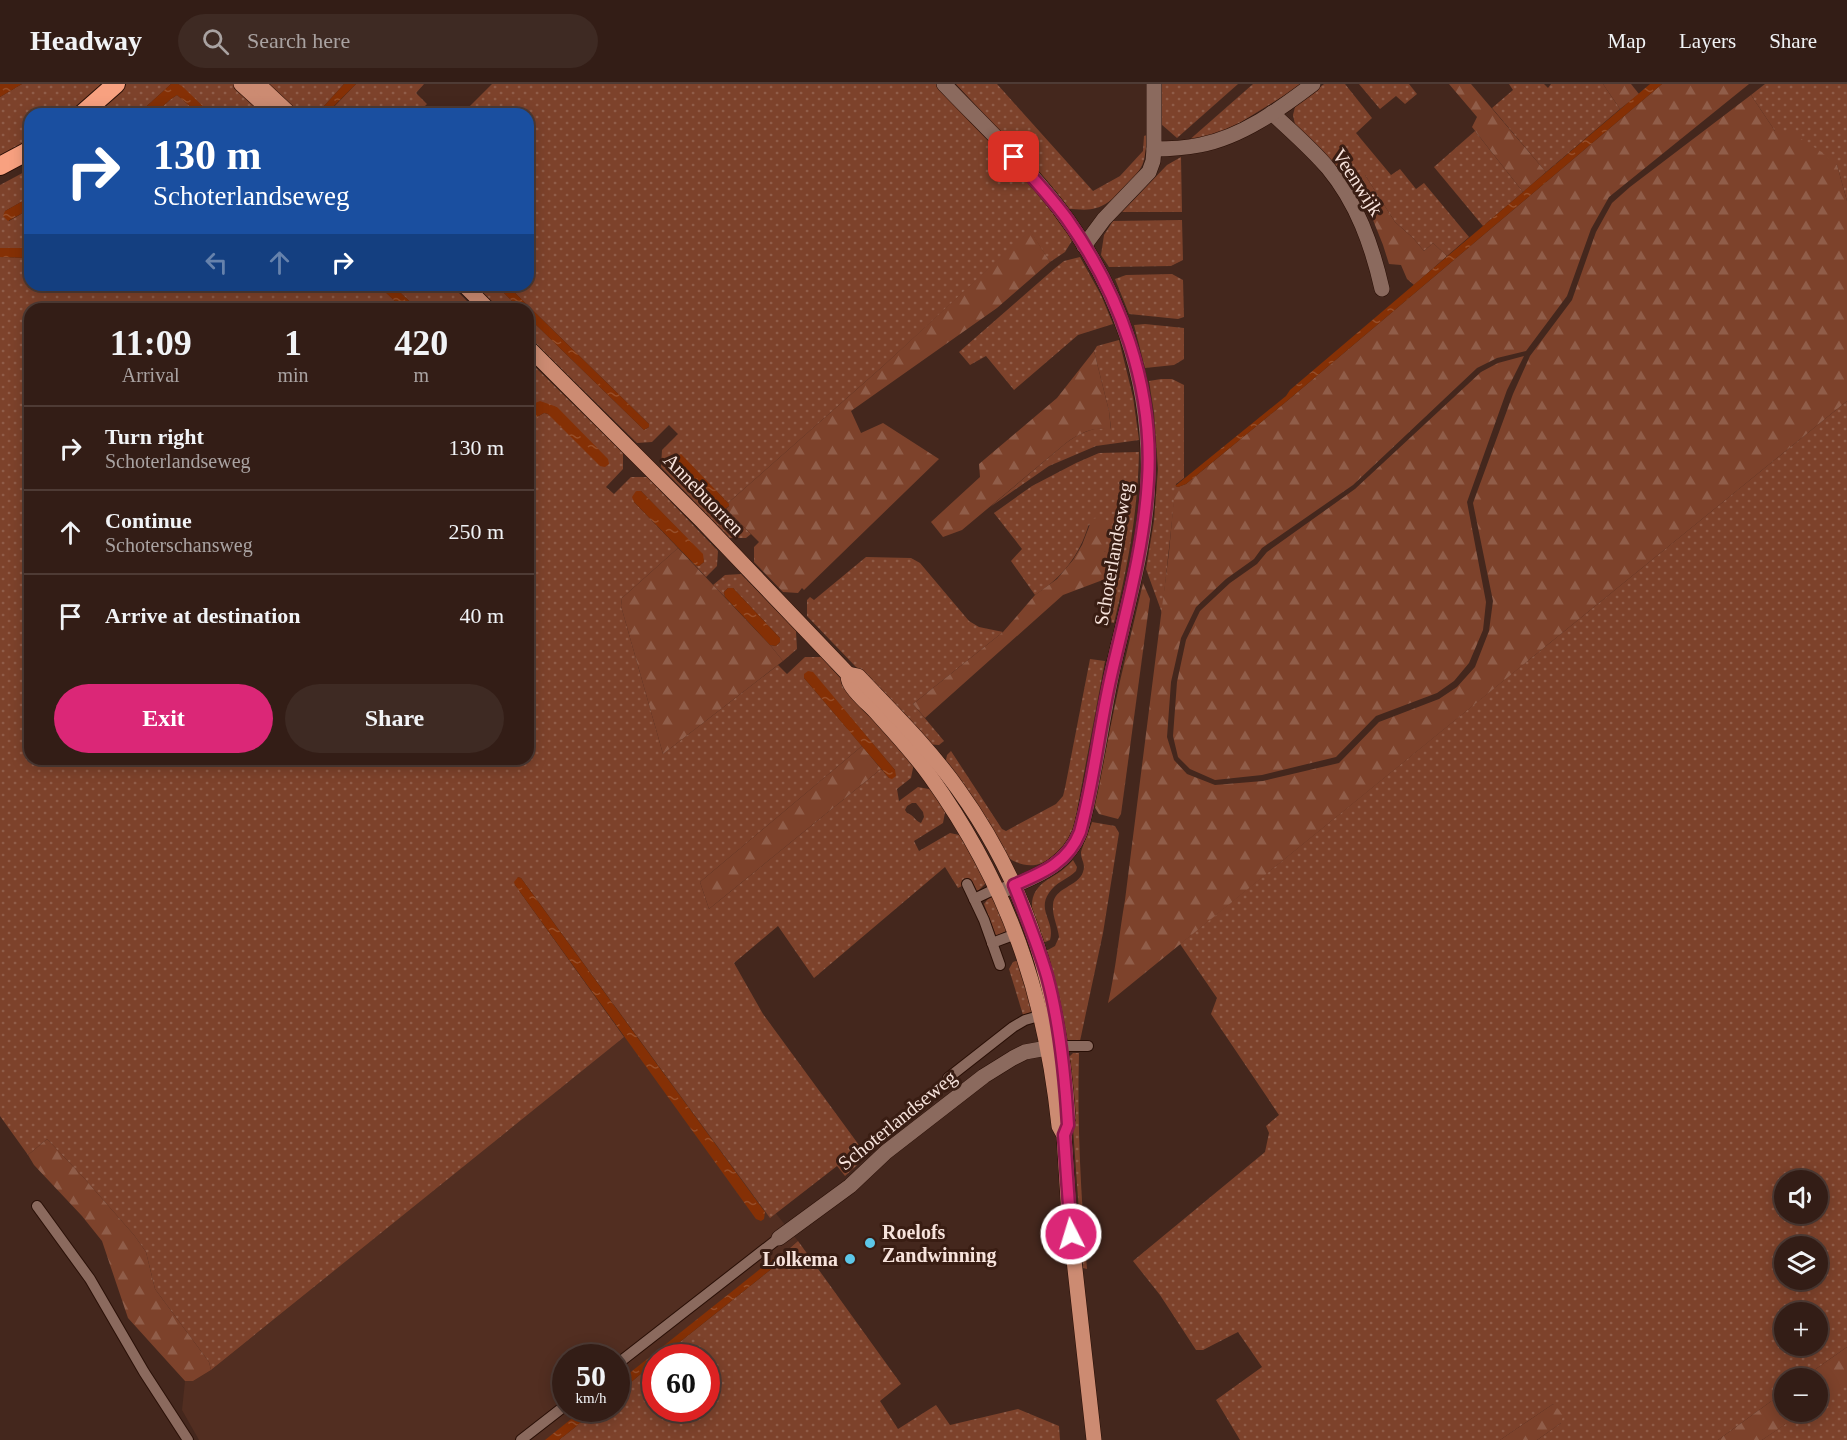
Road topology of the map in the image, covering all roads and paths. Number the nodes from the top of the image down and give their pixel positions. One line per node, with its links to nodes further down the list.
1 (116, 84): 7 (highway)
2 (241, 84): 8 (main road)
3 (258, 84): 9 (main road)
4 (944, 84): 14 (street, Schoterlandseweg)
5 (1154, 84): 11 (street)
6 (1314, 84): 10 (street)
7 (89, 108)
8 (267, 108)
9 (284, 108)
10 (1272, 113): 11 (street); 15 (street, Veenwijk)
11 (1154, 150): 14 (street)
12 (24, 153): 13 (highway)
13 (0, 166)
14 (1084, 246): 21 (street, Schoterlandseweg)
15 (1382, 289)
16 (470, 291): 17 (main road)
17 (482, 303)
18 (534, 353): 19 (main road, Annebuorren)
19 (848, 674): 21 (main road, Annebuorren); 22 (main road, Annebuorren)
20 (967, 884): 23 (lane)
21 (1014, 885): 22 (street, Schoterlandseweg); 27 (main road)
22 (999, 892): 23 (lane); 24 (main road)
23 (974, 899): 25 (lane)
24 (1016, 934): 25 (lane); 27 (main road)
25 (993, 943): 26 (lane)
26 (1000, 965)
27 (1048, 1014): 29 (main road); 30 (lane)
28 (1088, 1046): 29 (lane)
29 (1055, 1047): 32 (street, Schoterlandseweg); 37 (main road)
30 (948, 1078)
31 (37, 1206): 35 (lane)
32 (779, 1238): 33 (lane)
33 (630, 1354)
34 (552, 1416): 36 (lane)
35 (188, 1440)
36 (521, 1440)
37 (1094, 1440)

